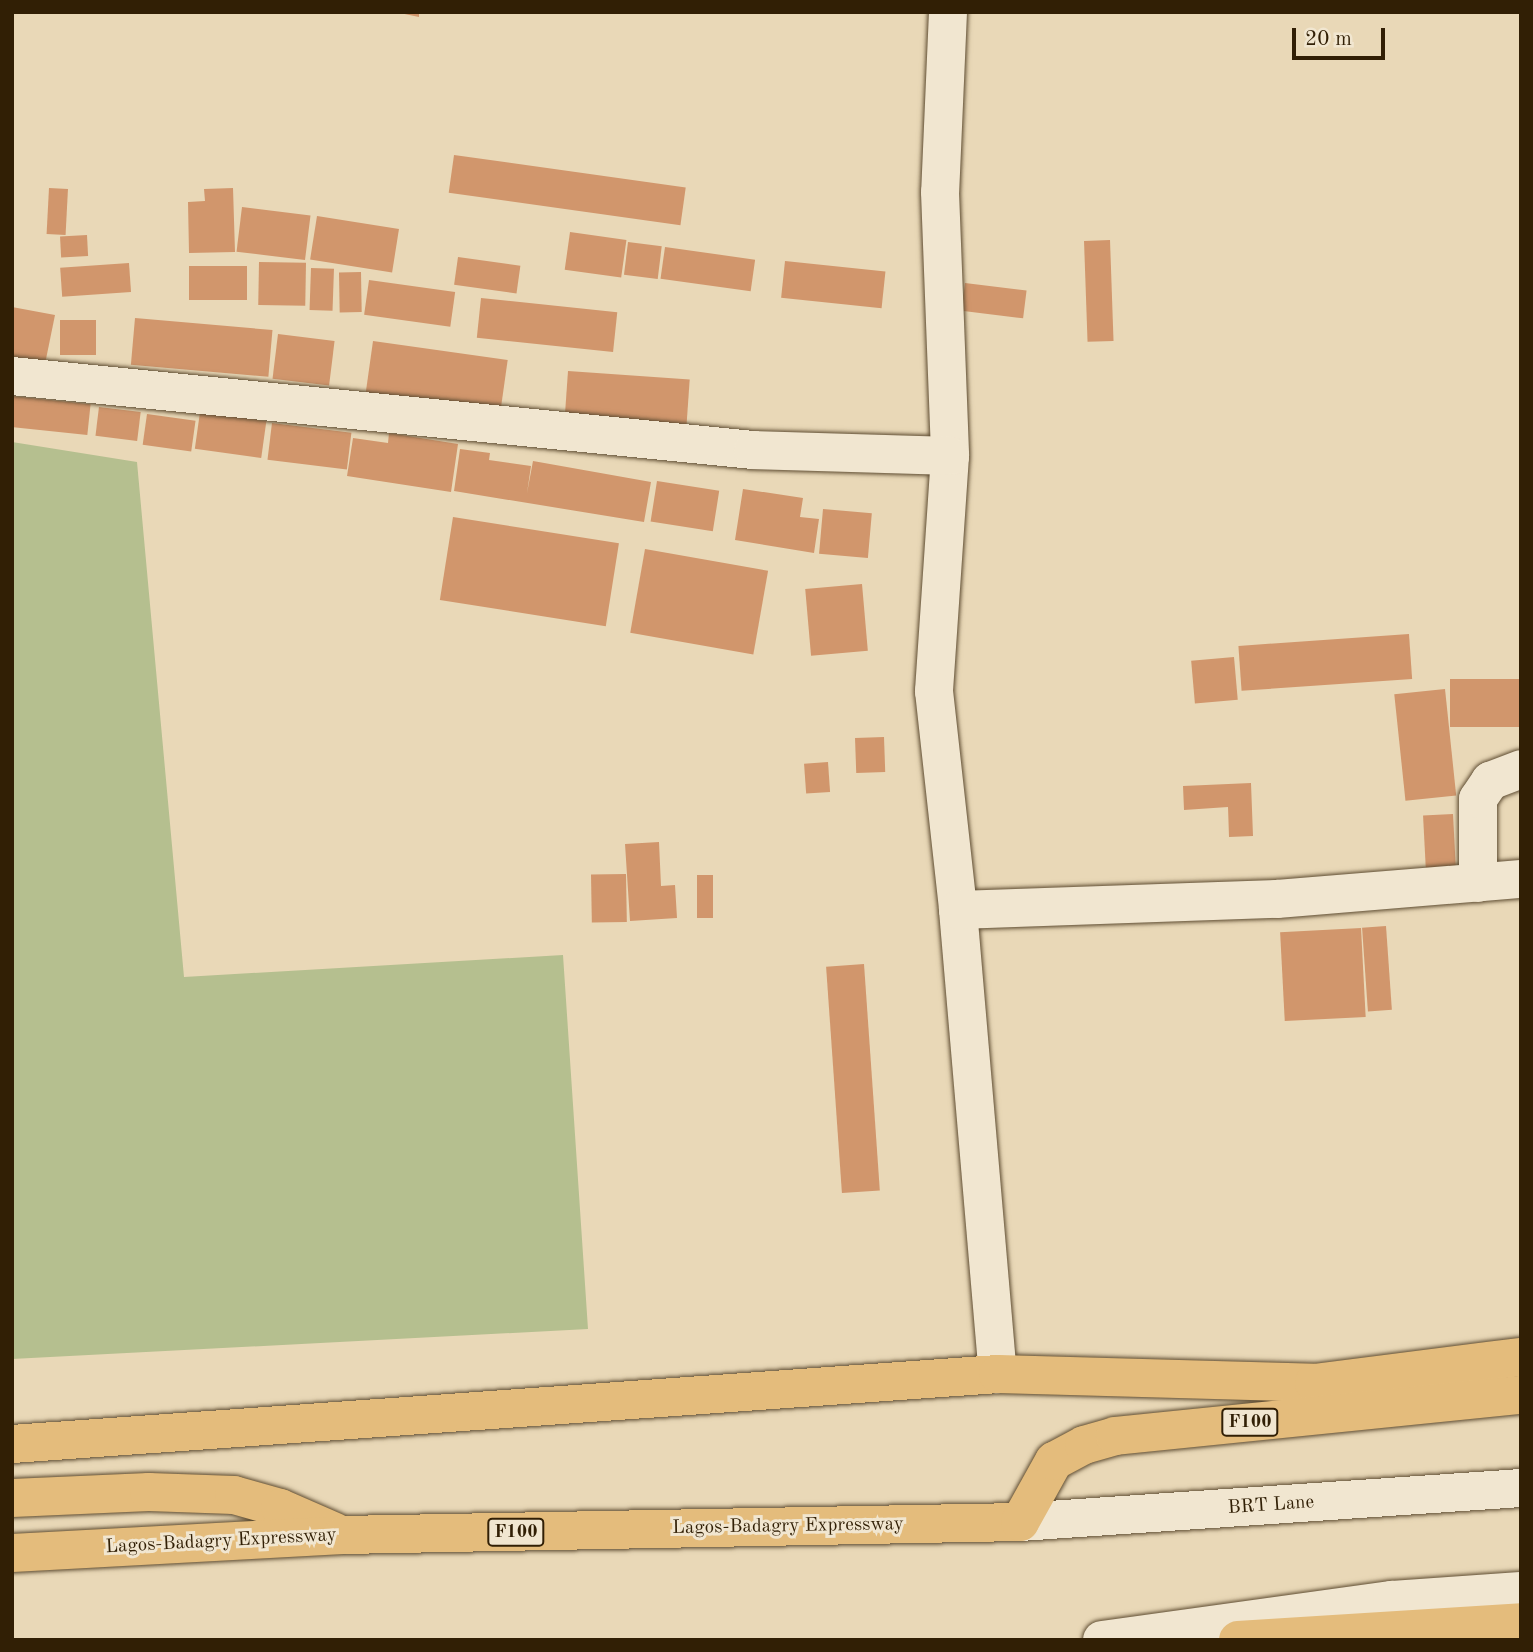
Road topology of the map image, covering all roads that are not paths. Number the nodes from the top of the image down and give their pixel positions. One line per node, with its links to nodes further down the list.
1 (948, 12): 3 (street)
2 (12, 376): 3 (street)
3 (950, 456): 7 (street)
4 (1521, 769): 6 (street)
5 (1521, 879): 6 (street)
6 (1478, 883): 7 (street)
7 (958, 910): 9 (street)
8 (1521, 1357): 9 (main road)
9 (998, 1374): 11 (main road)
10 (1521, 1395): 14 (main road, F100)
11 (12, 1444)
12 (1521, 1488): 14 (street, BRT Lane)
13 (12, 1498): 15 (main road)
14 (1020, 1522): 15 (main road, Lagos-Badagry Expressway / F100)
15 (343, 1535): 16 (main road, Lagos-Badagry Expressway / F100)
16 (12, 1553)
17 (1521, 1591): 19 (street)
18 (1521, 1622): 20 (main road)
19 (1102, 1640)
20 (1238, 1640)

